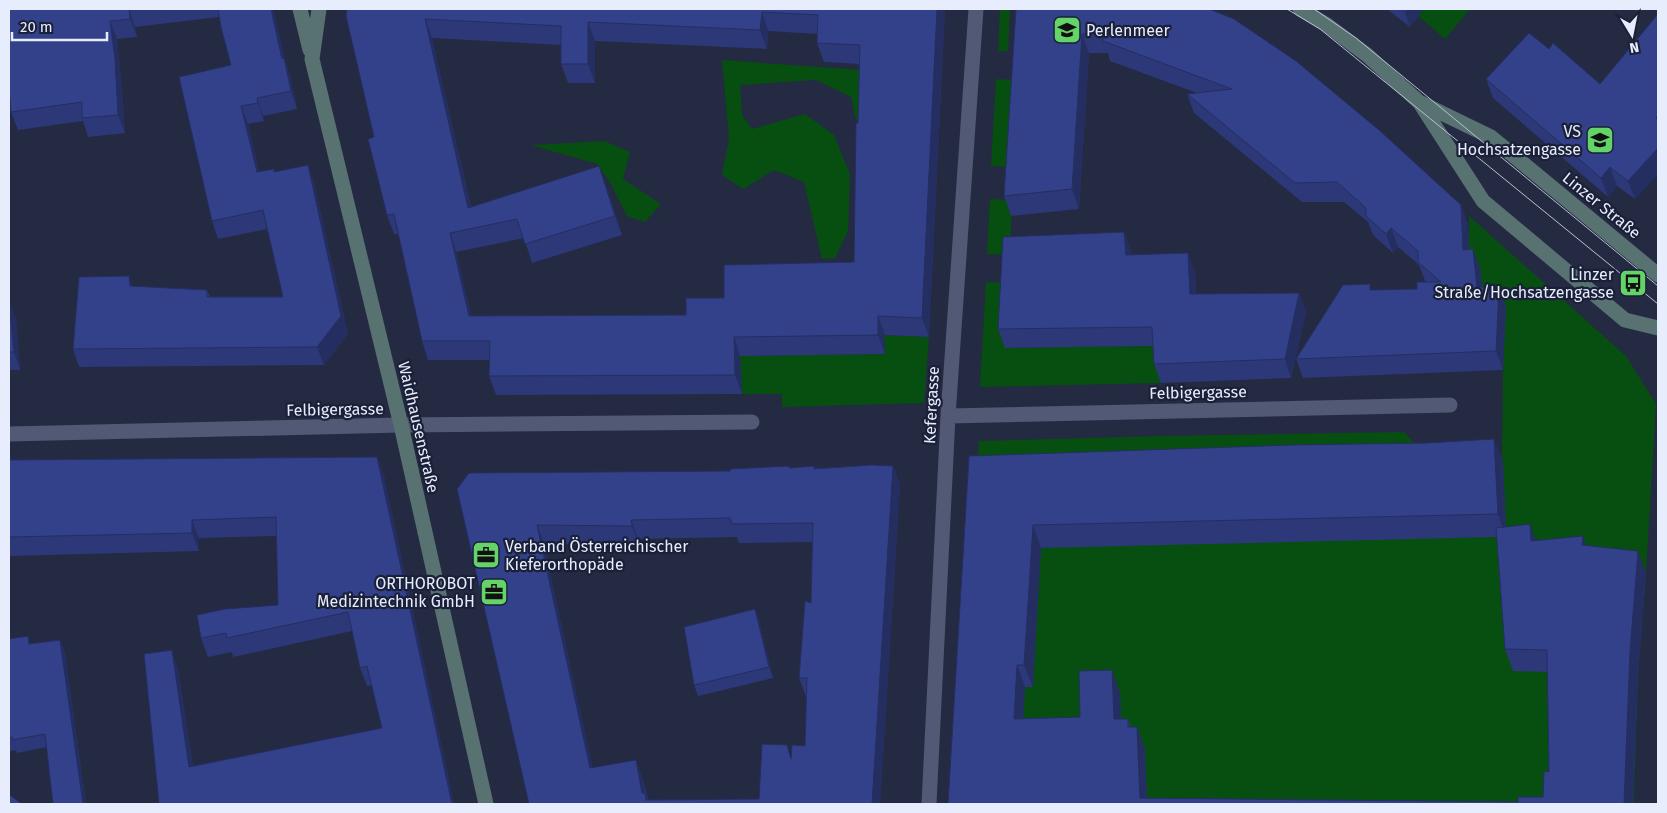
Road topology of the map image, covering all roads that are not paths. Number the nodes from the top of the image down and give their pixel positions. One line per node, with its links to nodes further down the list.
1 (300, 9): 5 (street, Waidhausenstraße)
2 (319, 9): 5 (street, Waidhausenstraße)
3 (976, 9): 10 (street, Kefergasse)
4 (1300, 9): 6 (street, Linzer Straße)
5 (312, 59): 12 (street, Waidhausenstraße)
6 (1419, 102): 7 (street, Linzer Straße); 8 (street, Linzer Straße)
7 (1658, 275)
8 (1658, 328)
9 (1450, 405): 10 (street, Felbigergasse)
10 (948, 416): 15 (street, Kefergasse)
11 (752, 422): 12 (street, Felbigergasse)
12 (401, 425): 13 (street, Felbigergasse); 14 (street, Waidhausenstraße)
13 (9, 434)
14 (486, 804)
15 (929, 804)

